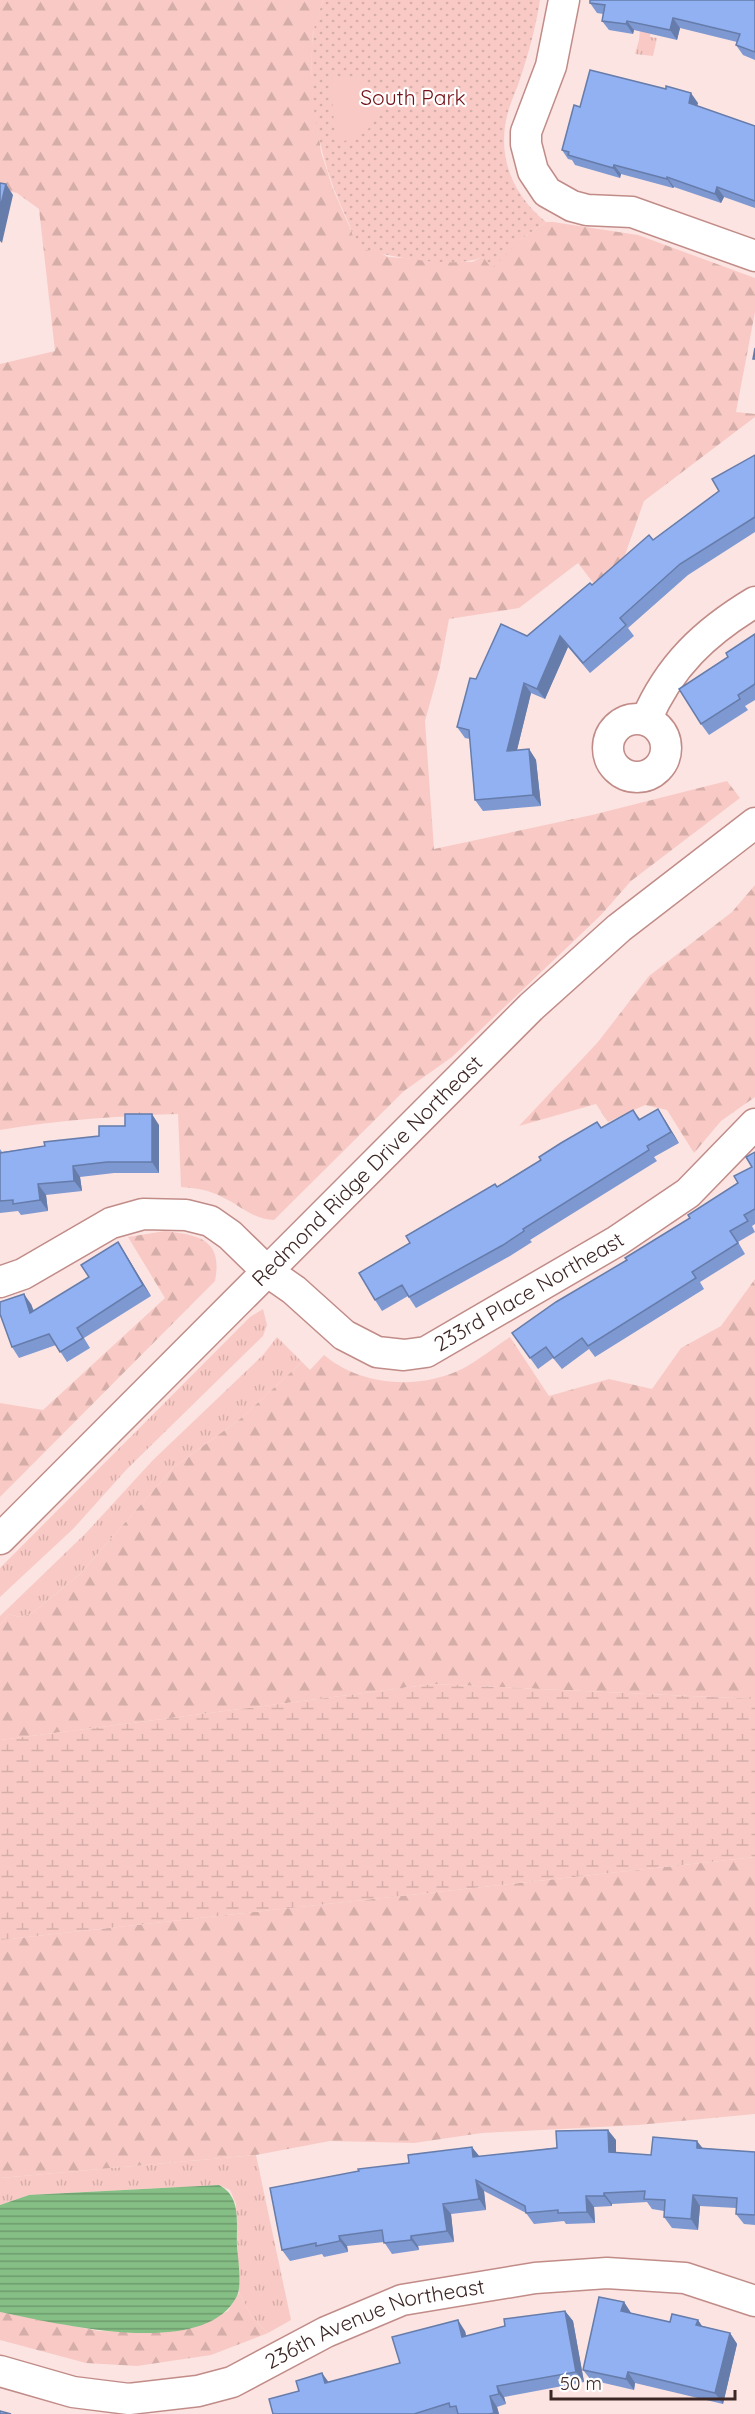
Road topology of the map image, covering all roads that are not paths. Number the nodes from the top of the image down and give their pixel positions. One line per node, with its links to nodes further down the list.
1 (564, 0): 2 (street)
2 (755, 256)
3 (755, 602): 4 (street)
4 (646, 720)
5 (755, 823): 7 (street, Redmond Ridge Drive Northeast)
6 (755, 1124): 7 (street, 233rd Place Northeast)
7 (268, 1272): 8 (street, 233rd Place Northeast); 9 (street, Redmond Ridge Drive Northeast)
8 (0, 1282)
9 (0, 1539)
10 (755, 2301): 11 (street, 236th Avenue Northeast)
11 (0, 2371)

